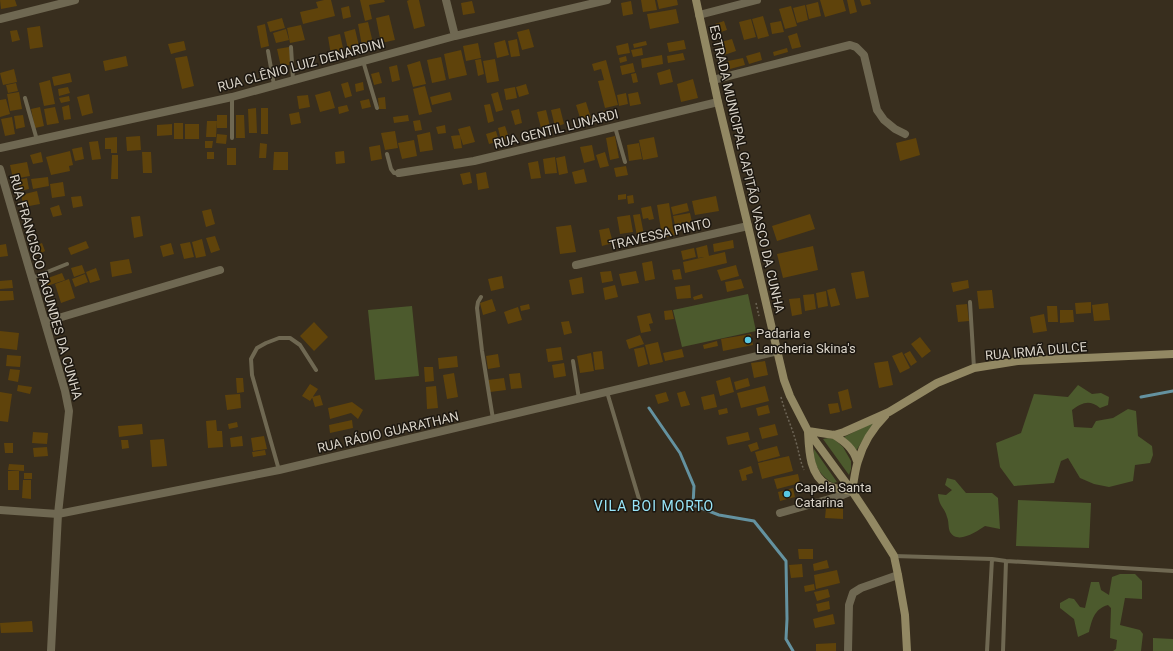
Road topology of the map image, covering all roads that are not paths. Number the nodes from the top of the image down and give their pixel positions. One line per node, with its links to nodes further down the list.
1 (75, 0): 7 (street)
2 (446, 0): 8 (street)
3 (607, 0): 8 (street, RUA CLÊNIO LUIZ DENARDINI)
4 (696, 0): 6 (street, ESTRADA MUNICIPAL CAPITÃO VASCO DA CUNHA)
5 (757, 0): 6 (street)
6 (699, 15): 13 (street, ESTRADA MUNICIPAL CAPITÃO VASCO DA CUNHA)
7 (0, 19)
8 (455, 36): 11 (street, RUA CLÊNIO LUIZ DENARDINI)
9 (290, 47): 12 (lane)
10 (268, 51): 14 (lane)
11 (364, 61): 12 (street, RUA CLÊNIO LUIZ DENARDINI); 18 (lane)
12 (293, 80): 14 (street, RUA CLÊNIO LUIZ DENARDINI)
13 (713, 80): 17 (street, ESTRADA MUNICIPAL CAPITÃO VASCO DA CUNHA); 20 (street)
14 (274, 85): 15 (street, RUA CLÊNIO LUIZ DENARDINI)
15 (232, 97): 21 (lane); 22 (street, RUA CLÊNIO LUIZ DENARDINI)
16 (25, 98): 22 (lane)
17 (718, 102): 19 (street, RUA GENTIL LUNARDI); 28 (street, ESTRADA MUNICIPAL CAPITÃO VASCO DA CUNHA)
18 (376, 108)
19 (615, 127): 25 (lane); 27 (street, RUA GENTIL LUNARDI)
20 (905, 134)
21 (232, 138)
22 (37, 140): 23 (street, RUA CLÊNIO LUIZ DENARDINI)
23 (0, 148)
24 (387, 154): 27 (lane)
25 (626, 162)
26 (0, 170): 32 (street, RUA FRANCISCO FAGUNDES DA CUNHA)
27 (399, 174)
28 (748, 226): 30 (street, TRAVESSA PINTO); 36 (street, ESTRADA MUNICIPAL CAPITÃO VASCO DA CUNHA)
29 (67, 264): 32 (lane)
30 (576, 265)
31 (220, 270): 35 (street)
32 (32, 278): 35 (street, RUA FRANCISCO FAGUNDES DA CUNHA)
33 (481, 297): 44 (lane)
34 (970, 302): 39 (lane)
35 (45, 322): 53 (street, RUA FRANCISCO FAGUNDES DA CUNHA)
36 (778, 351): 41 (street, RUA RÁDIO GUARATHAN); 45 (street, ESTRADA MUNICIPAL CAPITÃO VASCO DA CUNHA)
37 (1173, 354): 39 (street, RUA IRMÃ DULCE)
38 (573, 361): 42 (lane)
39 (974, 368): 43 (street, RUA IRMÃ DULCE)
40 (316, 370): 48 (lane)
41 (607, 392): 42 (street, RUA RÁDIO GUARATHAN); 50 (lane)
42 (579, 398): 44 (street, RUA RÁDIO GUARATHAN)
43 (889, 412): 46 (street, RUA IRMÃ DULCE); 47 (street, RUA IRMÃ DULCE)
44 (493, 419): 48 (street, RUA RÁDIO GUARATHAN)
45 (808, 431): 46 (street, RUA IRMÃ DULCE); 49 (street, ESTRADA MUNICIPAL CAPITÃO VASCO DA CUNHA); 49 (street)
46 (834, 434): 47 (street)
47 (858, 461): 49 (street, RUA IRMÃ DULCE)
48 (279, 470): 53 (street, RUA RÁDIO GUARATHAN)
49 (852, 491): 52 (street); 54 (street, ESTRADA MUNICIPAL CAPITÃO VASCO DA CUNHA)
50 (639, 499)
51 (0, 510): 53 (street, RUA RÁDIO GUARATHAN)
52 (780, 513)
53 (58, 514): 59 (street, RUA FRANCISCO FAGUNDES DA CUNHA)
54 (894, 556): 55 (lane); 58 (street)
55 (992, 559): 56 (lane); 62 (lane)
56 (1006, 561): 57 (lane); 63 (lane)
57 (1173, 571)
58 (898, 575): 60 (street); 61 (street)
59 (51, 651)
60 (848, 651)
61 (907, 651)
62 (987, 651)
63 (1003, 651)

